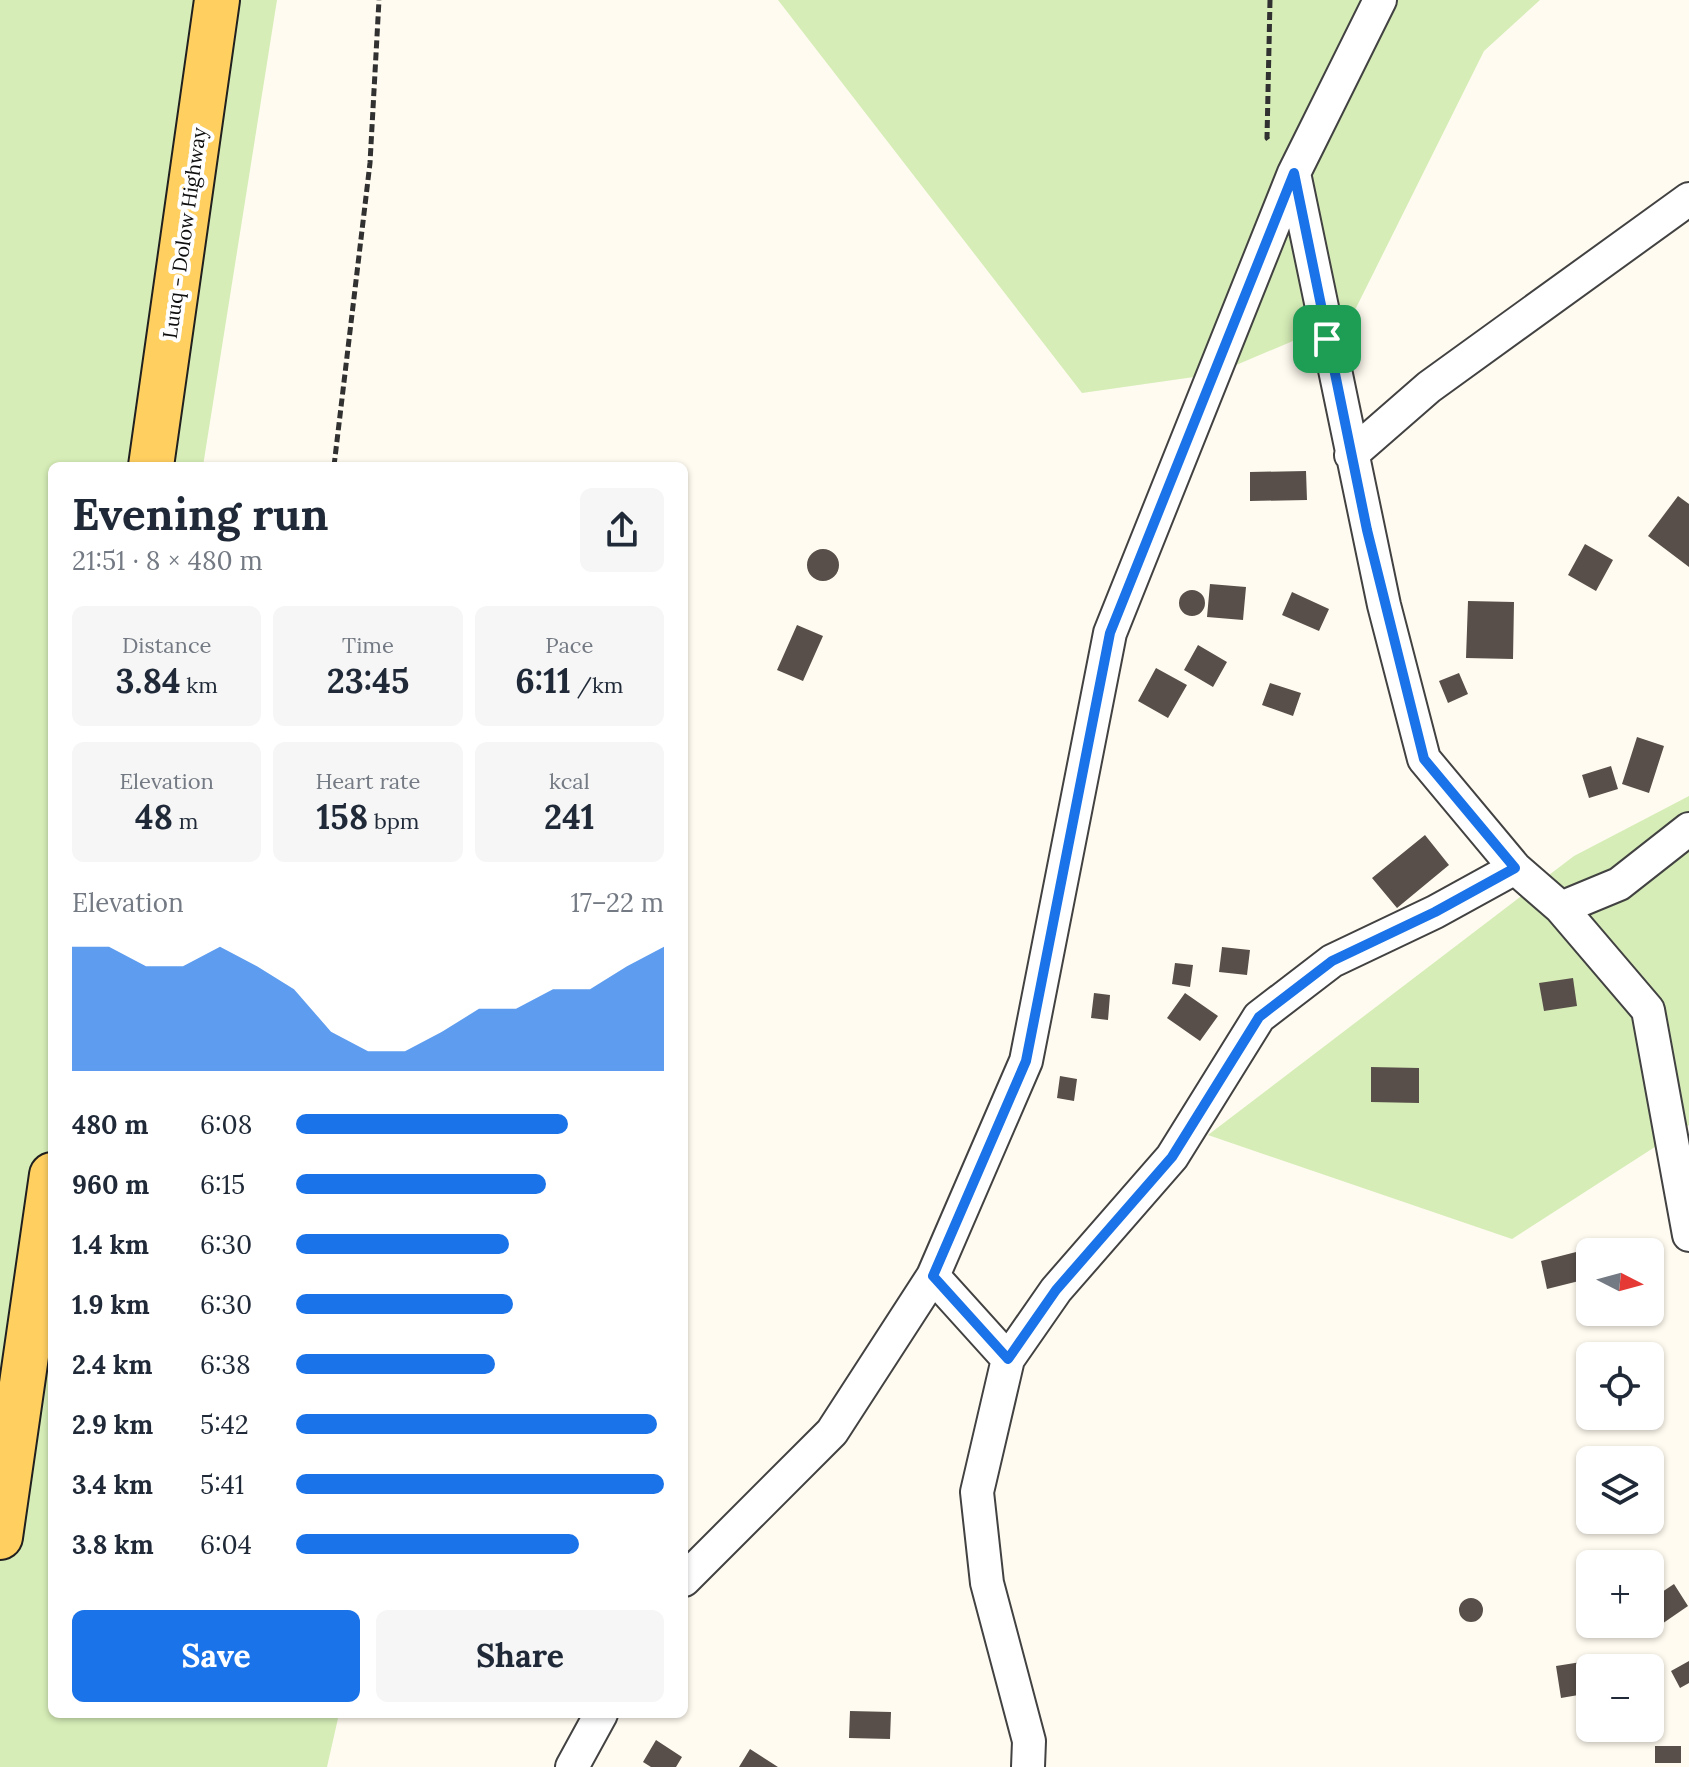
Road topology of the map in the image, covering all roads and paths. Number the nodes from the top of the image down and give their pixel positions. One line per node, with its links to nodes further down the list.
1 (217, 0): 8 (main road, Luuq - Dolow Highway)
2 (379, 0): 9 (path)
3 (1270, 0): 5 (path)
4 (1380, 0): 5 (street)
5 (1294, 173): 7 (street); 15 (street)
6 (1689, 199): 7 (street)
7 (1351, 455): 11 (street)
8 (152, 462)
9 (334, 462)
10 (1689, 829): 12 (street)
11 (1515, 868): 12 (street); 16 (street)
12 (1561, 908): 14 (street)
13 (48, 1203): 17 (main road)
14 (1689, 1235)
15 (933, 1276): 16 (street); 18 (street)
16 (1008, 1359): 21 (street)
17 (0, 1537)
18 (688, 1576)
19 (599, 1718): 20 (street)
20 (572, 1767)
21 (1028, 1767)

